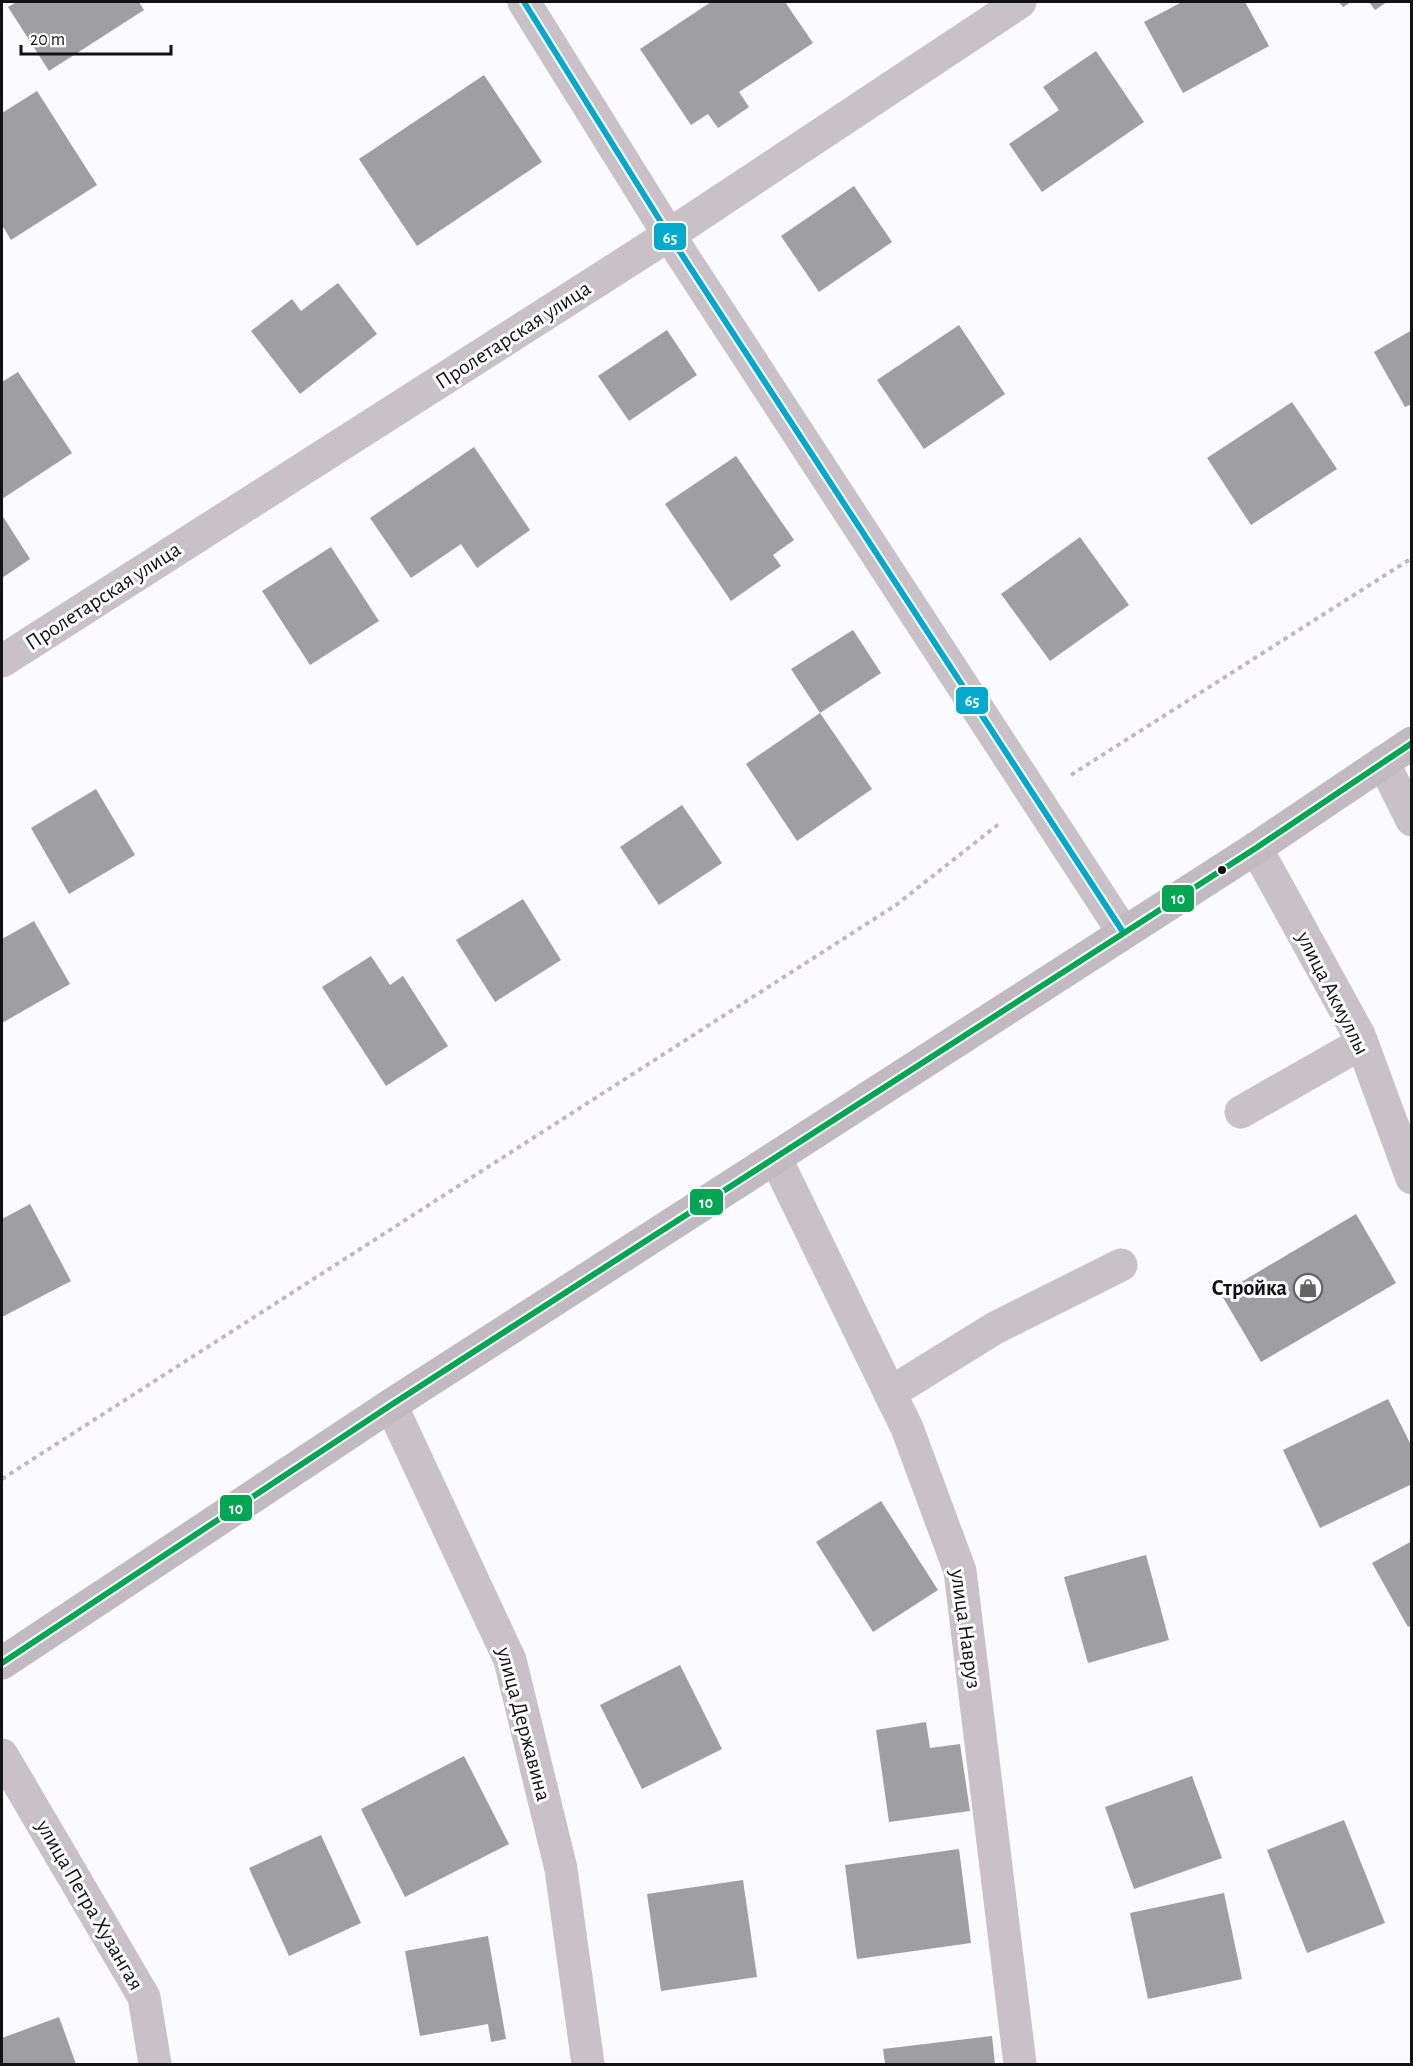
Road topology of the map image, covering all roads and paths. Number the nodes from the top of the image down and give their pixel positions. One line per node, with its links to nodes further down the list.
1 (524, 2): 3 (street)
2 (1020, 2): 3 (street, Пролетарская улица)
3 (669, 235): 5 (street, Пролетарская улица); 8 (street)
4 (1412, 558): 8 (path)
5 (2, 661)
6 (1412, 743): 7 (main road)
7 (1383, 762): 9 (street); 10 (main road)
8 (1035, 798): 11 (street); 19 (path)
9 (1412, 820)
10 (1256, 848): 11 (main road); 12 (street, улица Акмуллы)
11 (1123, 932): 14 (main road)
12 (1362, 1042): 13 (street); 15 (street, улица Акмуллы)
13 (1241, 1112)
14 (776, 1159): 17 (street, улица Навруз); 18 (main road)
15 (1412, 1178)
16 (1121, 1265): 17 (street)
17 (890, 1393): 24 (street, улица Навруз)
18 (391, 1405): 20 (main road); 23 (street, улица Державина)
19 (2, 1479)
20 (2, 1663)
21 (2, 1755): 22 (street, улица Петра Хузангая)
22 (155, 2064)
23 (588, 2064)
24 (1020, 2064)

